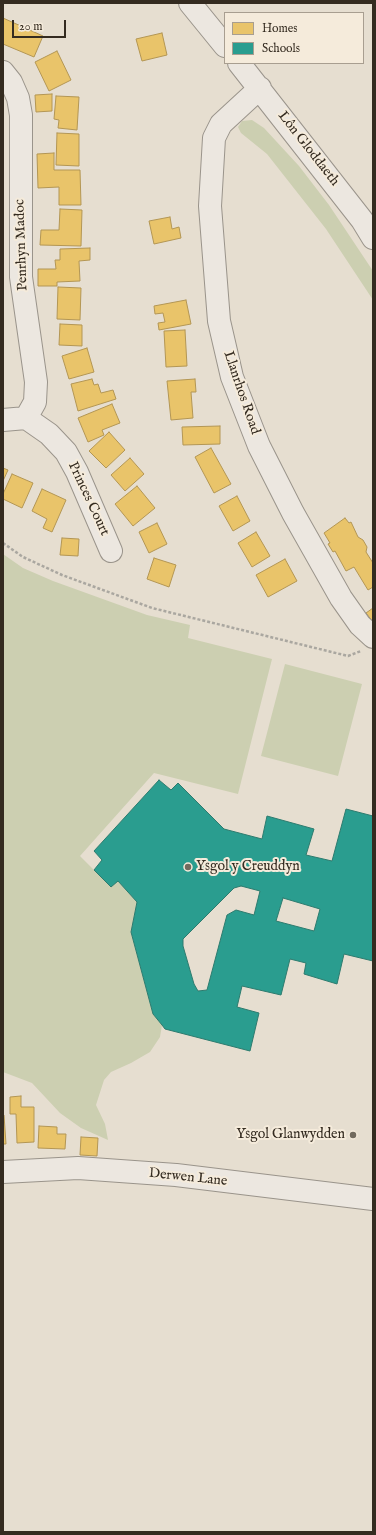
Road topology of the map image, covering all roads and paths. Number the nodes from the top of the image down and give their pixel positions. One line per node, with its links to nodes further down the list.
1 (190, 3): 2 (street)
2 (224, 45)
3 (240, 64): 5 (street, Lôn Gloddaeth)
4 (3, 72): 7 (street, Penrhyn Madoc)
5 (260, 88): 6 (street, Lôn Gloddaeth); 12 (street, Llanrhos Road)
6 (373, 238)
7 (12, 239): 8 (street, Penrhyn Madoc)
8 (26, 418): 9 (street); 11 (street, Princes Court)
9 (3, 420)
10 (3, 544): 12 (path)
11 (111, 551)
12 (368, 644)
13 (3, 1172): 14 (street, Derwen Lane)
14 (373, 1199)

